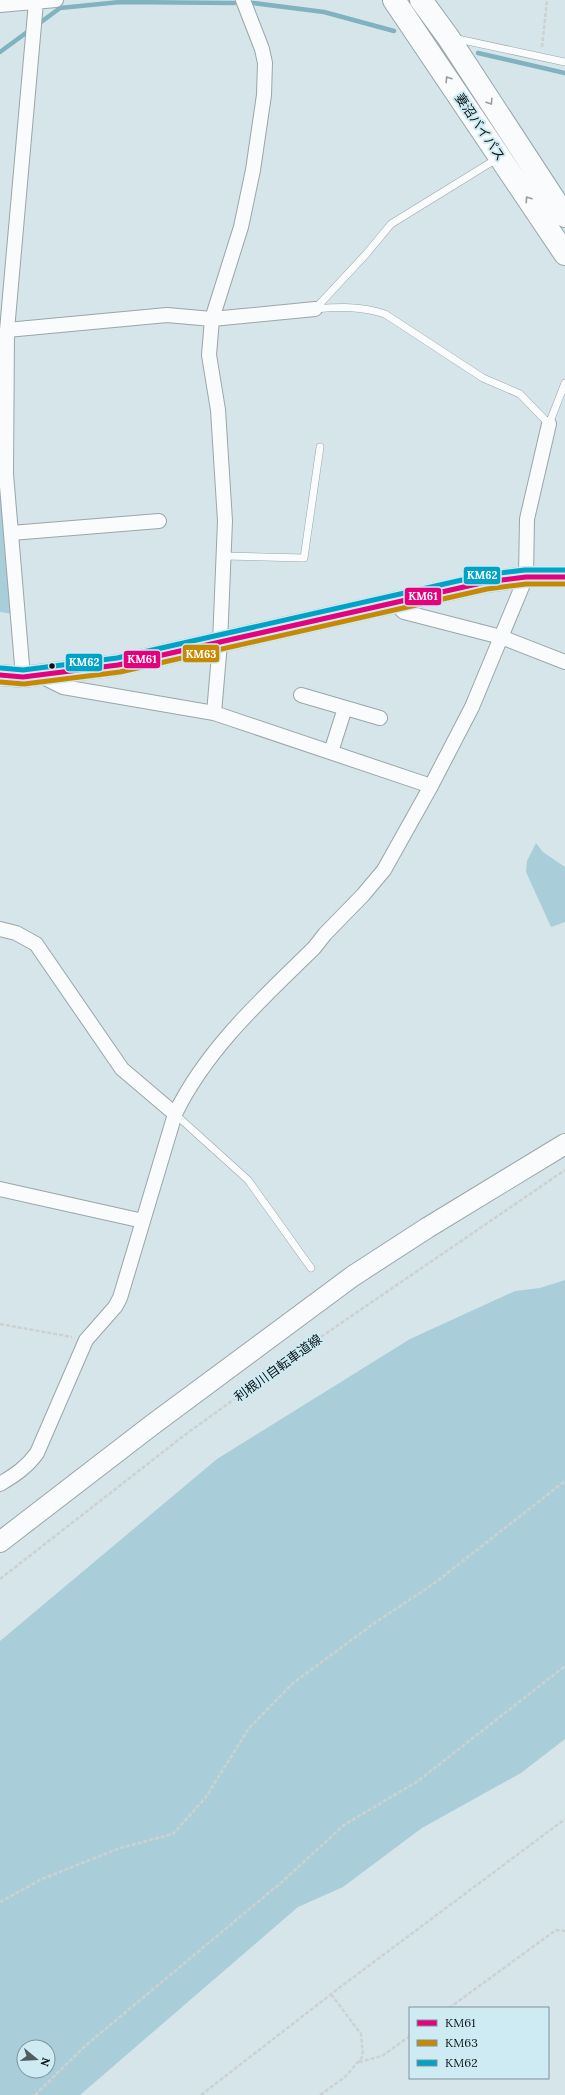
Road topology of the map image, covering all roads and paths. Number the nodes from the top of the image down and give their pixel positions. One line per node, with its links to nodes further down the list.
1 (56, 0): 6 (street)
2 (243, 0): 15 (street)
3 (394, 0): 11 (highway, 妻沼バイパス, one-way to 3)
4 (421, 0): 8 (highway, 妻沼バイパス)
5 (547, 0): 9 (path)
6 (36, 2): 7 (street); 16 (street)
7 (0, 5)
8 (448, 37): 9 (lane); 12 (highway, 妻沼バイパス, one-way to 12)
9 (540, 57): 10 (lane)
10 (565, 62)
11 (500, 157): 12 (highway, 妻沼バイパス, one-way to 11); 14 (lane)
12 (559, 215): 13 (highway, 妻沼バイパス)
13 (565, 254)
14 (315, 309): 15 (street); 18 (lane)
15 (212, 319): 16 (street); 22 (street)
16 (4, 330): 21 (street)
17 (565, 383): 18 (lane)
18 (549, 424): 23 (street)
19 (320, 447): 22 (lane)
20 (159, 521): 21 (street)
21 (11, 534): 30 (street)
22 (225, 556): 27 (street)
23 (526, 577): 24 (street); 25 (street); 26 (street)
24 (565, 577)
25 (393, 602): 26 (street); 27 (street)
26 (501, 637): 28 (street); 36 (street)
27 (220, 643): 30 (street); 33 (street)
28 (565, 662)
29 (0, 674): 30 (street)
30 (31, 676): 33 (street)
31 (301, 695): 32 (street)
32 (345, 708): 34 (street); 35 (street)
33 (214, 713): 35 (street)
34 (380, 718)
35 (331, 752): 36 (street)
36 (431, 786): 38 (street)
37 (0, 929): 38 (street)
38 (176, 1114): 42 (street); 43 (lane)
39 (565, 1144): 48 (street)
40 (565, 1170): 49 (path, 利根川自転車道線)
41 (0, 1189): 42 (street)
42 (143, 1221): 45 (street)
43 (311, 1268)
44 (0, 1324): 45 (path)
45 (86, 1340): 47 (street)
46 (565, 1481): 52 (path)
47 (0, 1484)
48 (0, 1542)
49 (0, 1579)
50 (565, 1666): 58 (path)
51 (565, 1819): 54 (path)
52 (0, 1902)
53 (565, 1931): 55 (path)
54 (331, 1994): 57 (path); 59 (path)
55 (450, 2007)
56 (409, 2037): 57 (path)
57 (358, 2062): 60 (path)
58 (34, 2095)
59 (201, 2095)
60 (320, 2095)

